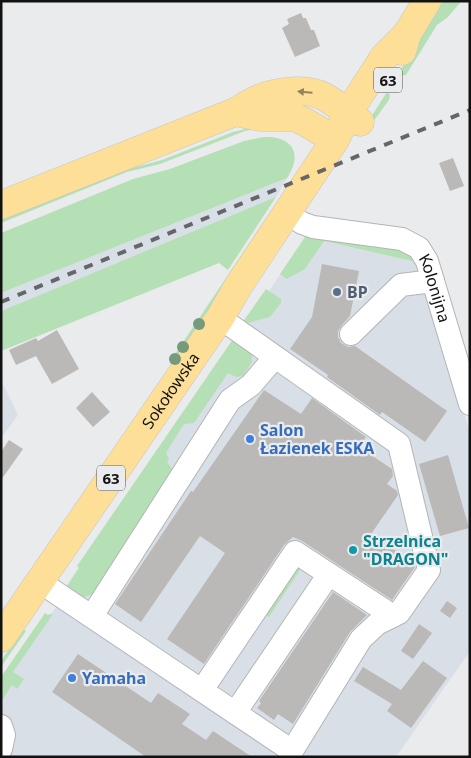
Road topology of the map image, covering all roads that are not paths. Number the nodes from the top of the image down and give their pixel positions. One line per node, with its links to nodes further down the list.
1 (427, 1): 3 (main road, Sokołowska / 63)
2 (236, 112): 3 (main road, one-way to 2); 4 (main road); 5 (main road)
3 (354, 117): 4 (main road, Sokołowska / 63)
4 (335, 140): 6 (main road, Sokołowska / 63)
5 (1, 205)
6 (288, 214): 7 (street, Kolonijna); 8 (main road, Sokołowska / 63)
7 (433, 281): 9 (street); 11 (street, Kolonijna)
8 (220, 318): 10 (street); 13 (main road, Sokołowska / 63)
9 (351, 334)
10 (275, 357): 14 (street); 15 (street)
11 (470, 404)
12 (329, 574): 15 (street); 17 (street); 18 (street)
13 (40, 582): 14 (street); 16 (main road, Sokołowska / 63)
14 (92, 616): 17 (street)
15 (393, 616): 18 (street)
16 (1, 638)
17 (202, 690): 18 (street)
18 (235, 713)
19 (1, 726): 20 (street)
20 (1, 749)

